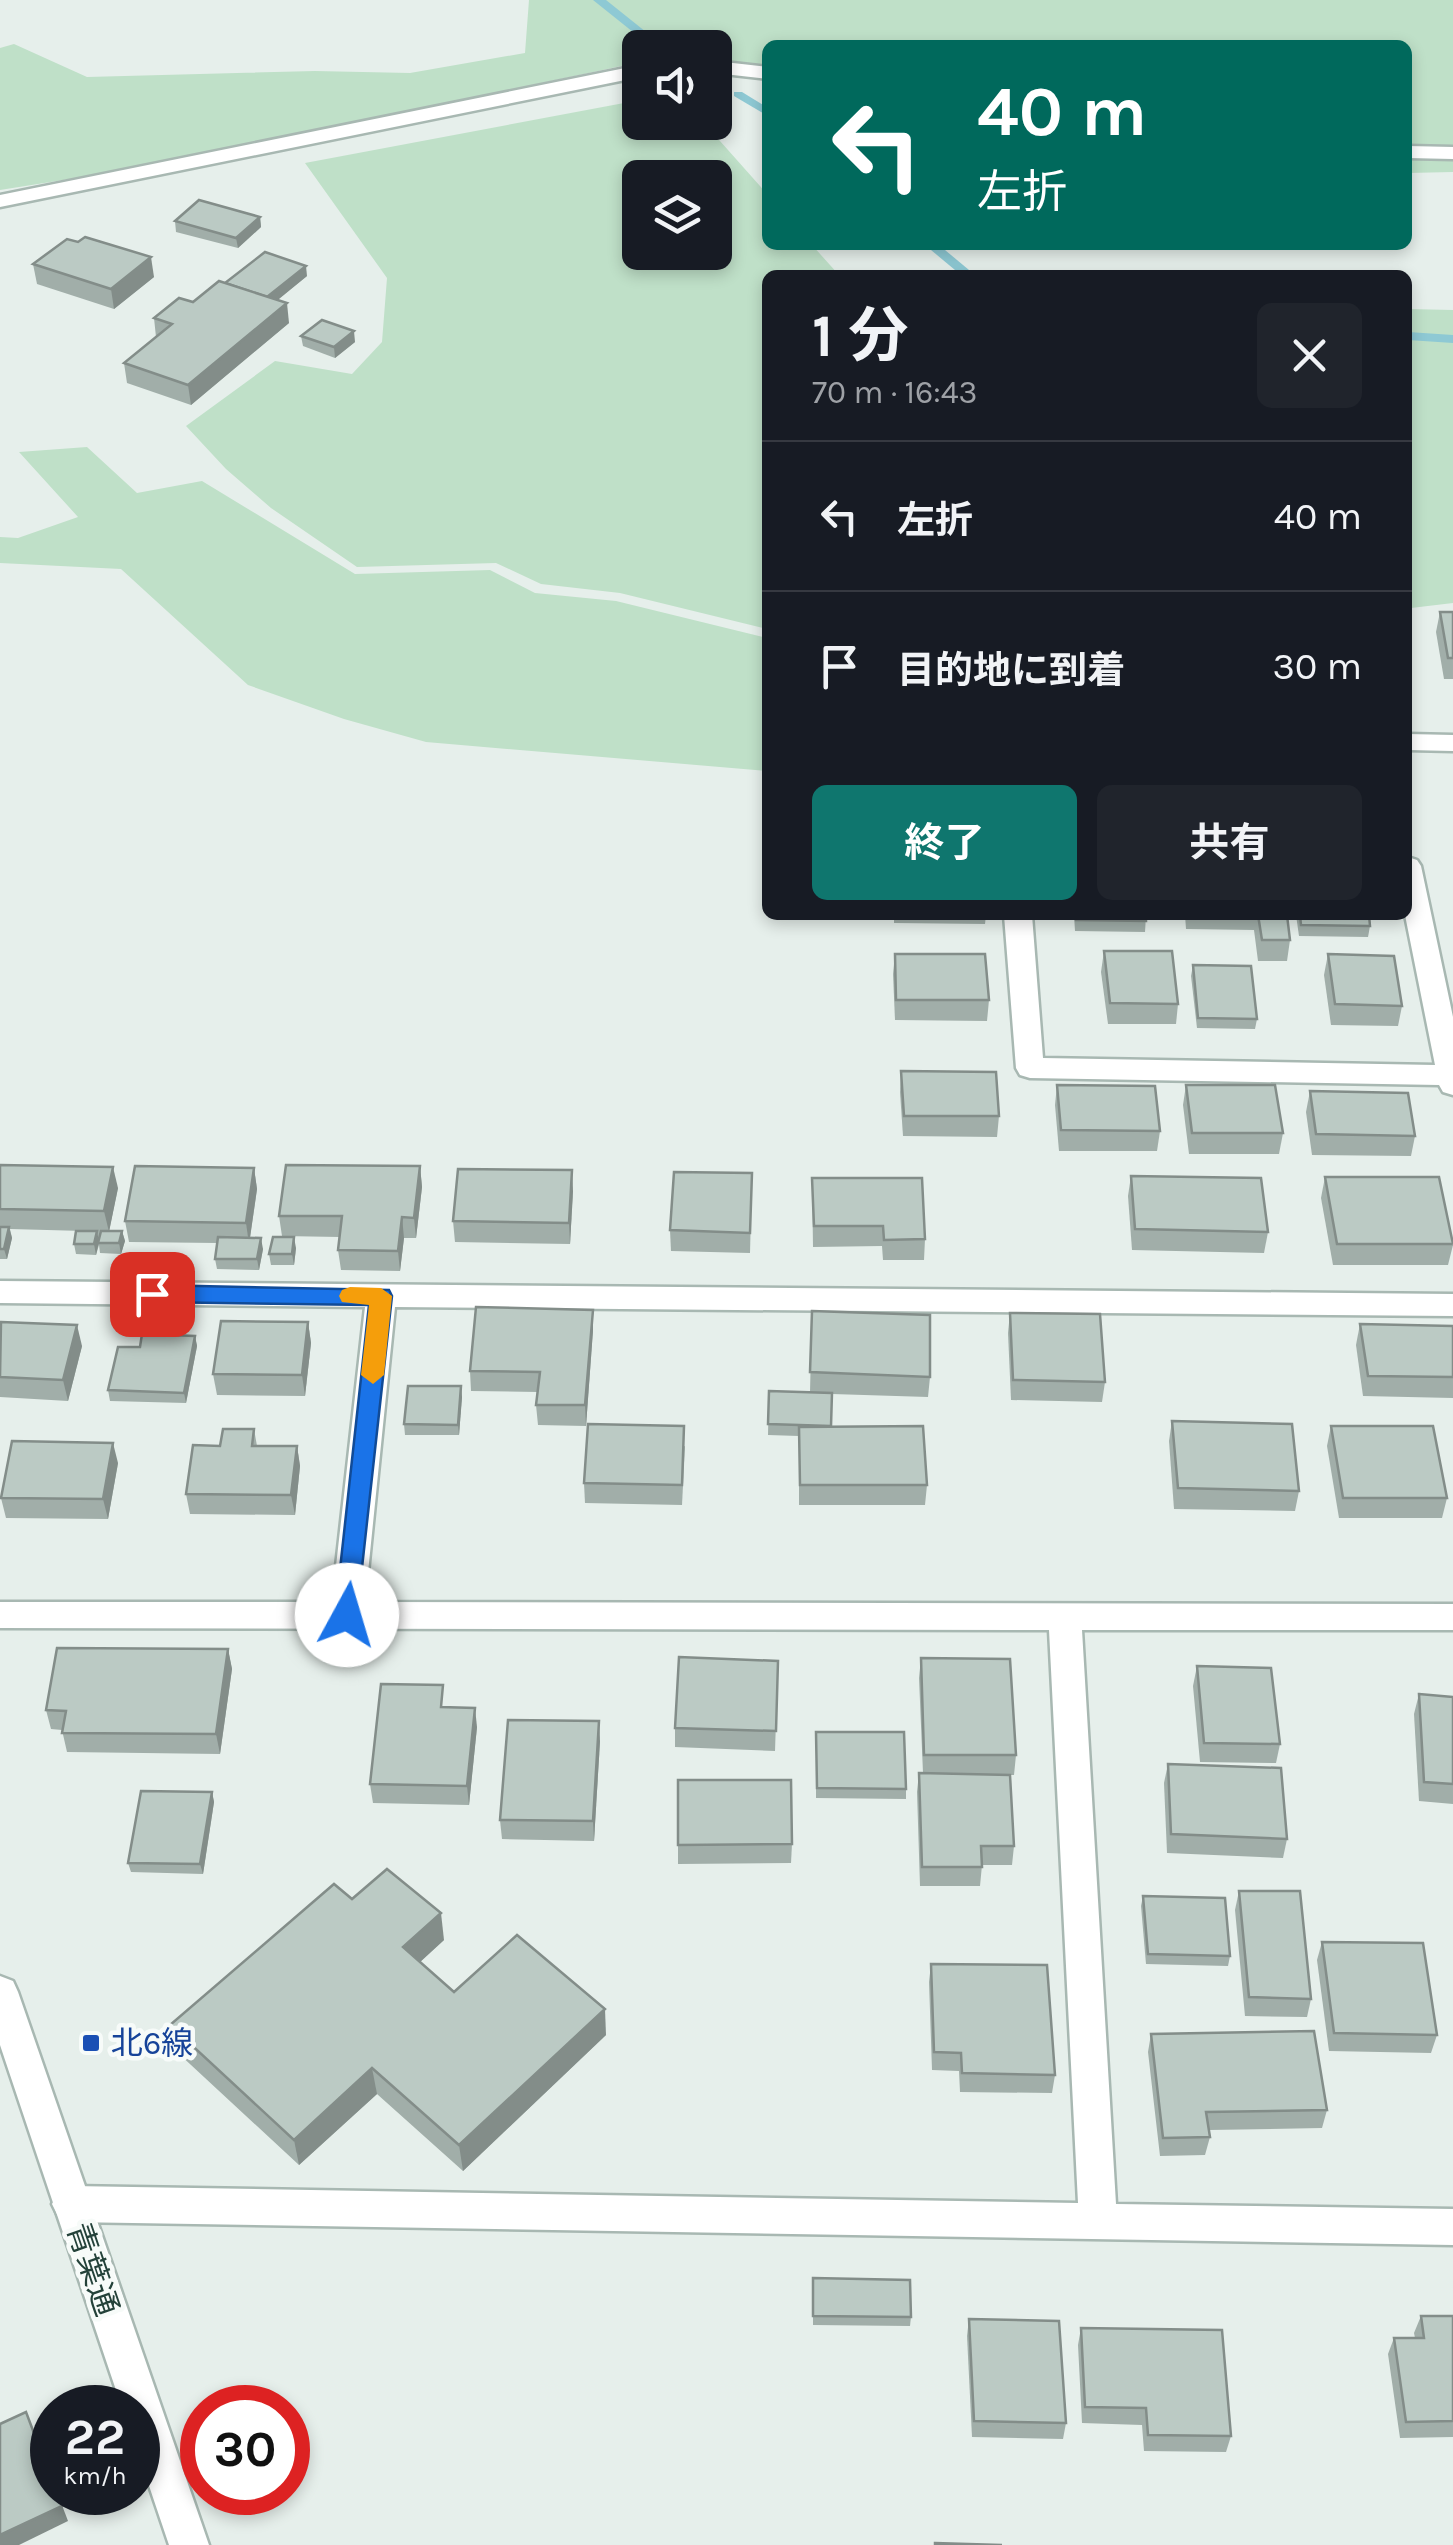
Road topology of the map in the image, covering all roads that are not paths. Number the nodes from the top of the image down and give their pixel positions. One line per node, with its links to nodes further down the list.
1 (732, 70): 2 (street)
2 (762, 72)
3 (622, 76): 6 (street)
4 (1412, 152): 5 (street)
5 (1453, 154)
6 (0, 200)
7 (1412, 742): 8 (street)
8 (1453, 742)
9 (1412, 885): 11 (street)
10 (1018, 920): 11 (street)
11 (1452, 1080)
12 (0, 1292): 13 (street)
13 (381, 1296): 14 (street); 16 (street)
14 (1453, 1305)
15 (0, 1614): 16 (street)
16 (347, 1615): 17 (street)
17 (1066, 1616): 18 (street); 21 (street)
18 (1453, 1617)
19 (0, 1992): 20 (street, 青葉通)
20 (71, 2204): 21 (street); 23 (street, 青葉通)
21 (1098, 2220): 22 (street)
22 (1453, 2227)
23 (189, 2545)

